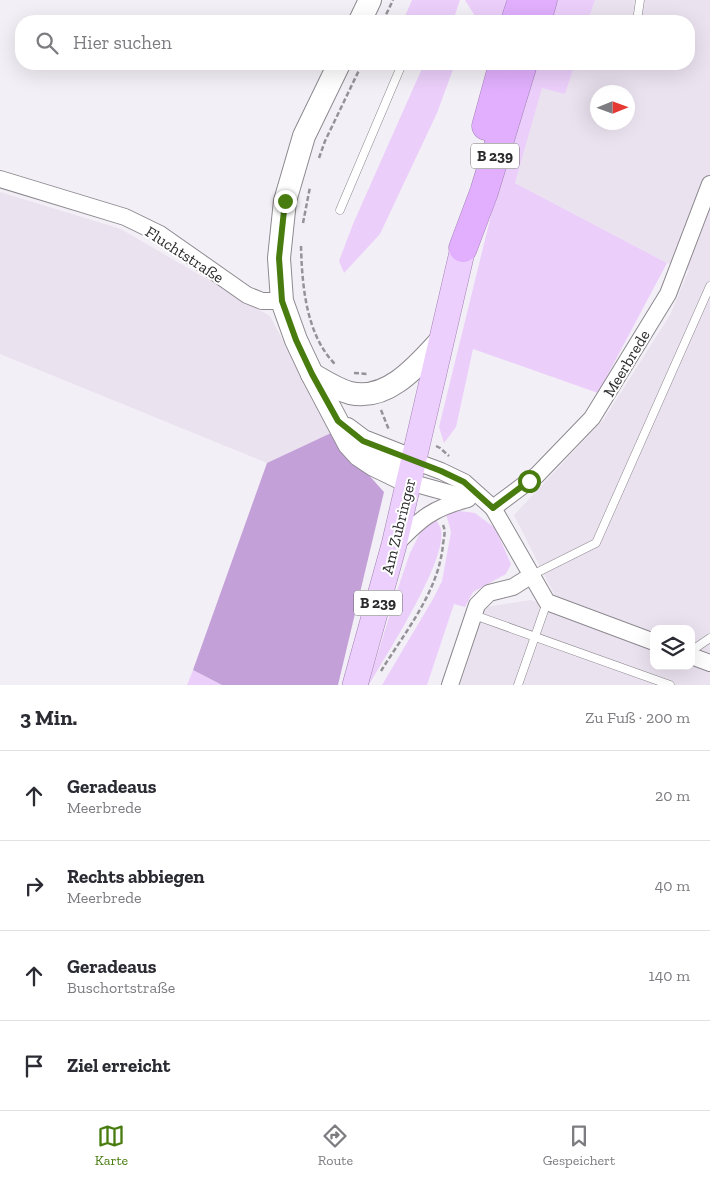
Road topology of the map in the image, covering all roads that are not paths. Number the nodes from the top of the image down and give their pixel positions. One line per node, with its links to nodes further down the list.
1 (370, 0): 5 (main road)
2 (522, 0): 6 (highway)
3 (543, 0): 7 (highway)
4 (640, 0): 8 (lane)
5 (363, 15)
6 (517, 15)
7 (538, 15)
8 (638, 15)
9 (336, 70): 18 (main road)
10 (399, 70): 15 (lane)
11 (501, 70): 16 (highway, Am Zubringer / B 239)
12 (521, 70): 16 (highway, Am Zubringer / B 239)
13 (0, 180): 18 (street, Fluchtstraße)
14 (710, 184): 22 (street, Meerbrede)
15 (340, 210)
16 (462, 248): 19 (main road, Am Zubringer / B 239)
17 (710, 286): 24 (lane)
18 (282, 301): 20 (main road)
19 (441, 340): 20 (main road); 21 (main road, Am Zubringer / B 239)
20 (312, 374): 21 (main road)
21 (413, 461): 22 (street); 22 (street); 23 (main road, Am Zubringer / B 239)
22 (482, 502): 23 (street); 24 (street)
23 (394, 545): 33 (main road, Am Zubringer / B 239)
24 (532, 575): 25 (street); 26 (street)
25 (547, 602): 27 (lane); 29 (street)
26 (474, 615): 27 (lane); 34 (street)
27 (535, 637): 35 (lane); 36 (lane)
28 (710, 638): 30 (lane)
29 (650, 641)
30 (695, 648)
31 (695, 657): 32 (street)
32 (710, 663)
33 (355, 685)
34 (450, 685)
35 (518, 685)
36 (670, 685)

